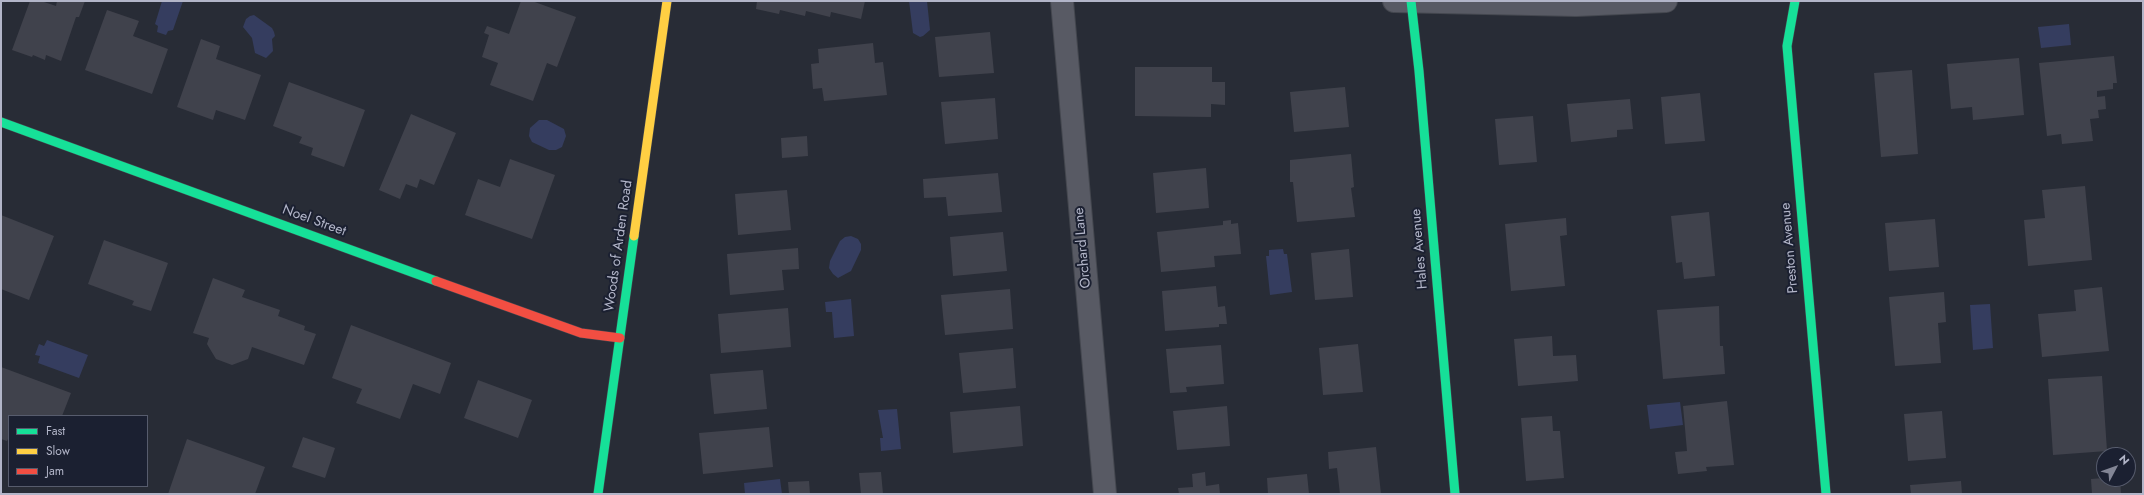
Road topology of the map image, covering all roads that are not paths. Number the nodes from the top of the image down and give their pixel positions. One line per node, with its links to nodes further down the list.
1 (667, 1): 7 (street, Woods of Arden Road)
2 (1062, 1): 9 (street, Orchard Lane)
3 (1406, 1): 4 (street); 10 (street, Hales Avenue)
4 (1666, 1)
5 (1795, 1): 11 (street, Preston Avenue)
6 (1, 122): 7 (street, Noel Street)
7 (620, 338): 8 (street, Woods of Arden Road)
8 (598, 494)
9 (1105, 494)
10 (1455, 494)
11 (1826, 494)

